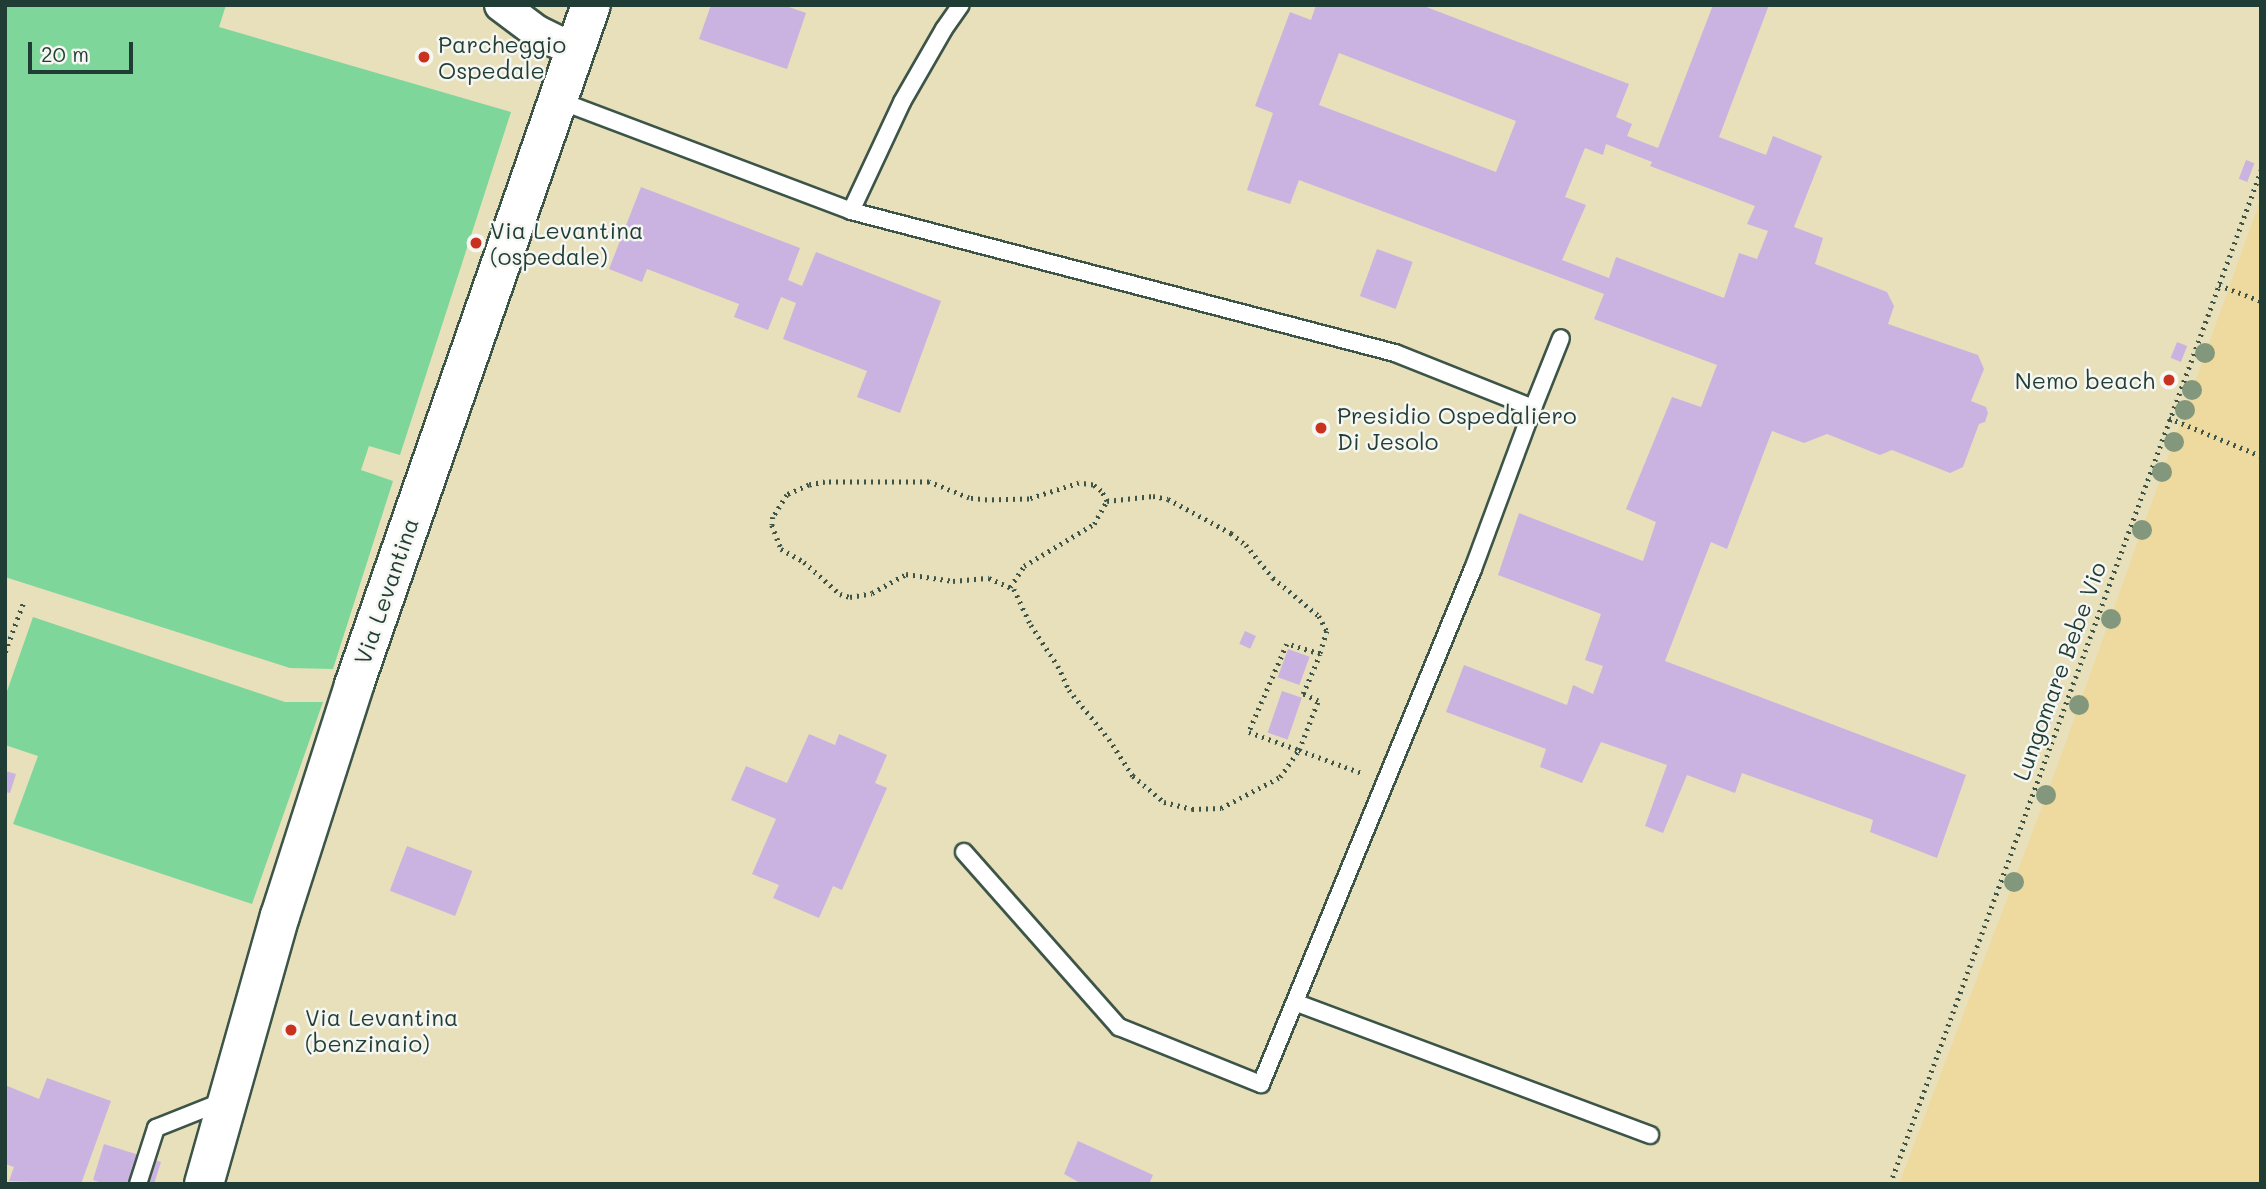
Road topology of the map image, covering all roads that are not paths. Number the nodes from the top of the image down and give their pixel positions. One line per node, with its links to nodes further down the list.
1 (501, 5): 4 (street)
2 (591, 5): 4 (street, Via Levantina)
3 (961, 5): 6 (lane)
4 (576, 51): 5 (street, Via Levantina)
5 (558, 100): 6 (lane); 11 (street, Via Levantina)
6 (850, 211): 8 (lane)
7 (1561, 338): 8 (lane)
8 (1533, 408): 10 (lane)
9 (964, 852): 10 (lane)
10 (1297, 1003): 12 (lane)
11 (229, 1098): 13 (lane); 14 (street, Via Levantina)
12 (1650, 1135)
13 (138, 1184)
14 (204, 1184)

